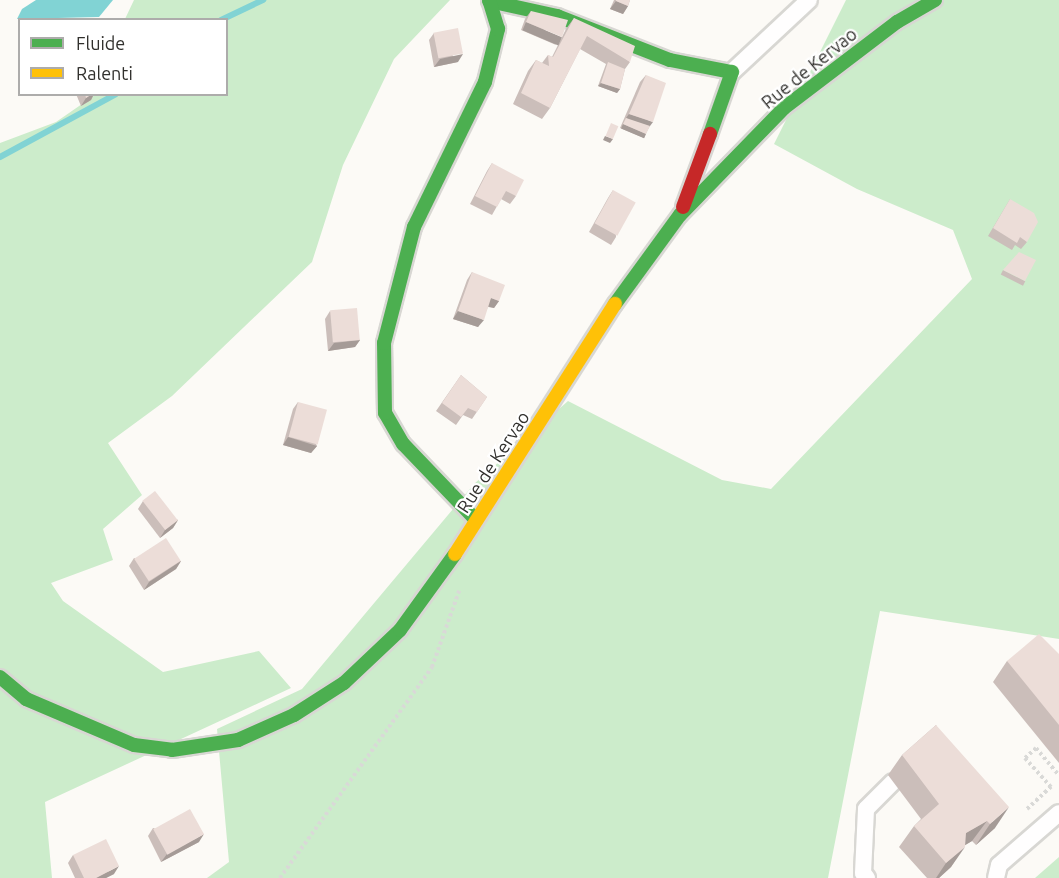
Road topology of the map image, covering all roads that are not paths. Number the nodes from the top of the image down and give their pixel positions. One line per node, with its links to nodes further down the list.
1 (489, 0): 4 (main road); 6 (main road)
2 (809, 0): 4 (street)
3 (935, 0): 5 (main road, Rue de Kervao)
4 (732, 72): 5 (main road)
5 (680, 215): 6 (main road, Rue de Kervao)
6 (476, 520): 7 (main road, Rue de Kervao)
7 (0, 677)
8 (893, 782): 10 (street)
9 (1059, 813): 11 (street)
10 (867, 878)
11 (996, 878)

